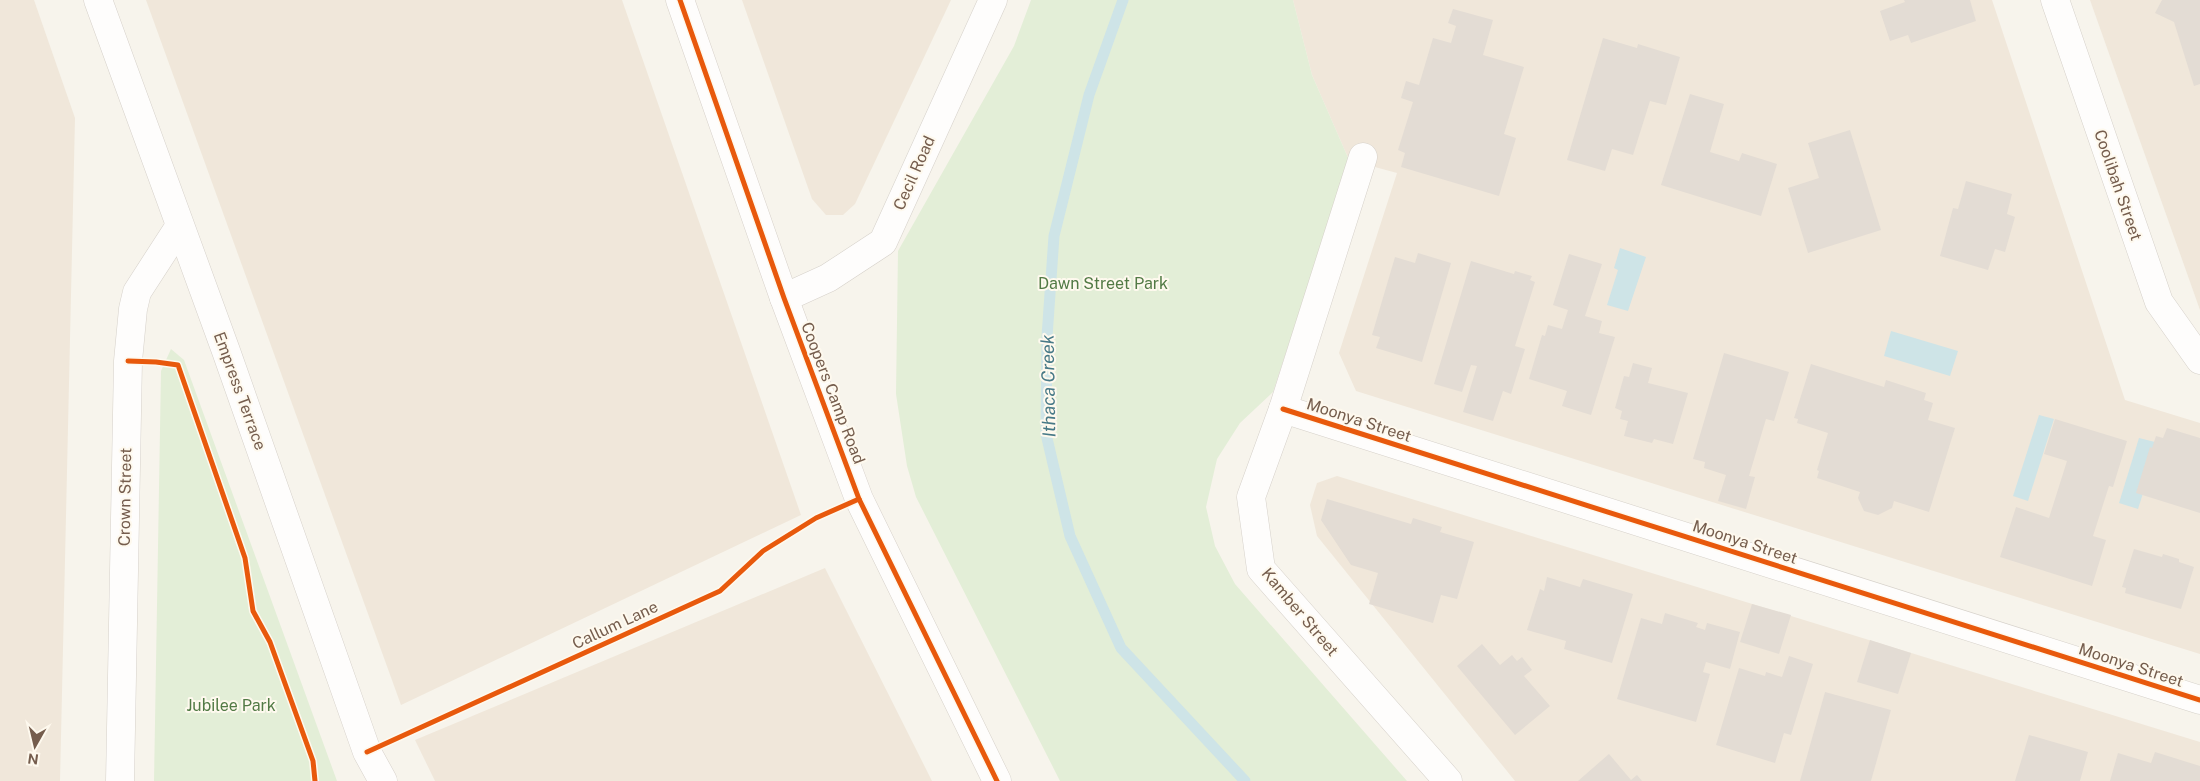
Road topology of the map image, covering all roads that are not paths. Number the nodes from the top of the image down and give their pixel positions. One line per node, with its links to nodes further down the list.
1 (98, 0): 6 (street, Empress Terrace)
2 (680, 0): 7 (street, Coopers Camp Road)
3 (993, 0): 7 (street, Cecil Road)
4 (2055, 0): 8 (street, Coolibah Street)
5 (1363, 157): 9 (street, Kamber Street)
6 (179, 227): 11 (street, Crown Street); 12 (street, Empress Terrace)
7 (784, 298): 13 (street, Coopers Camp Road)
8 (2200, 360)
9 (1283, 409): 10 (street, Moonya Street); 14 (street, Kamber Street)
10 (2200, 700)
11 (120, 781)
12 (383, 781)
13 (996, 781)
14 (1448, 781)

